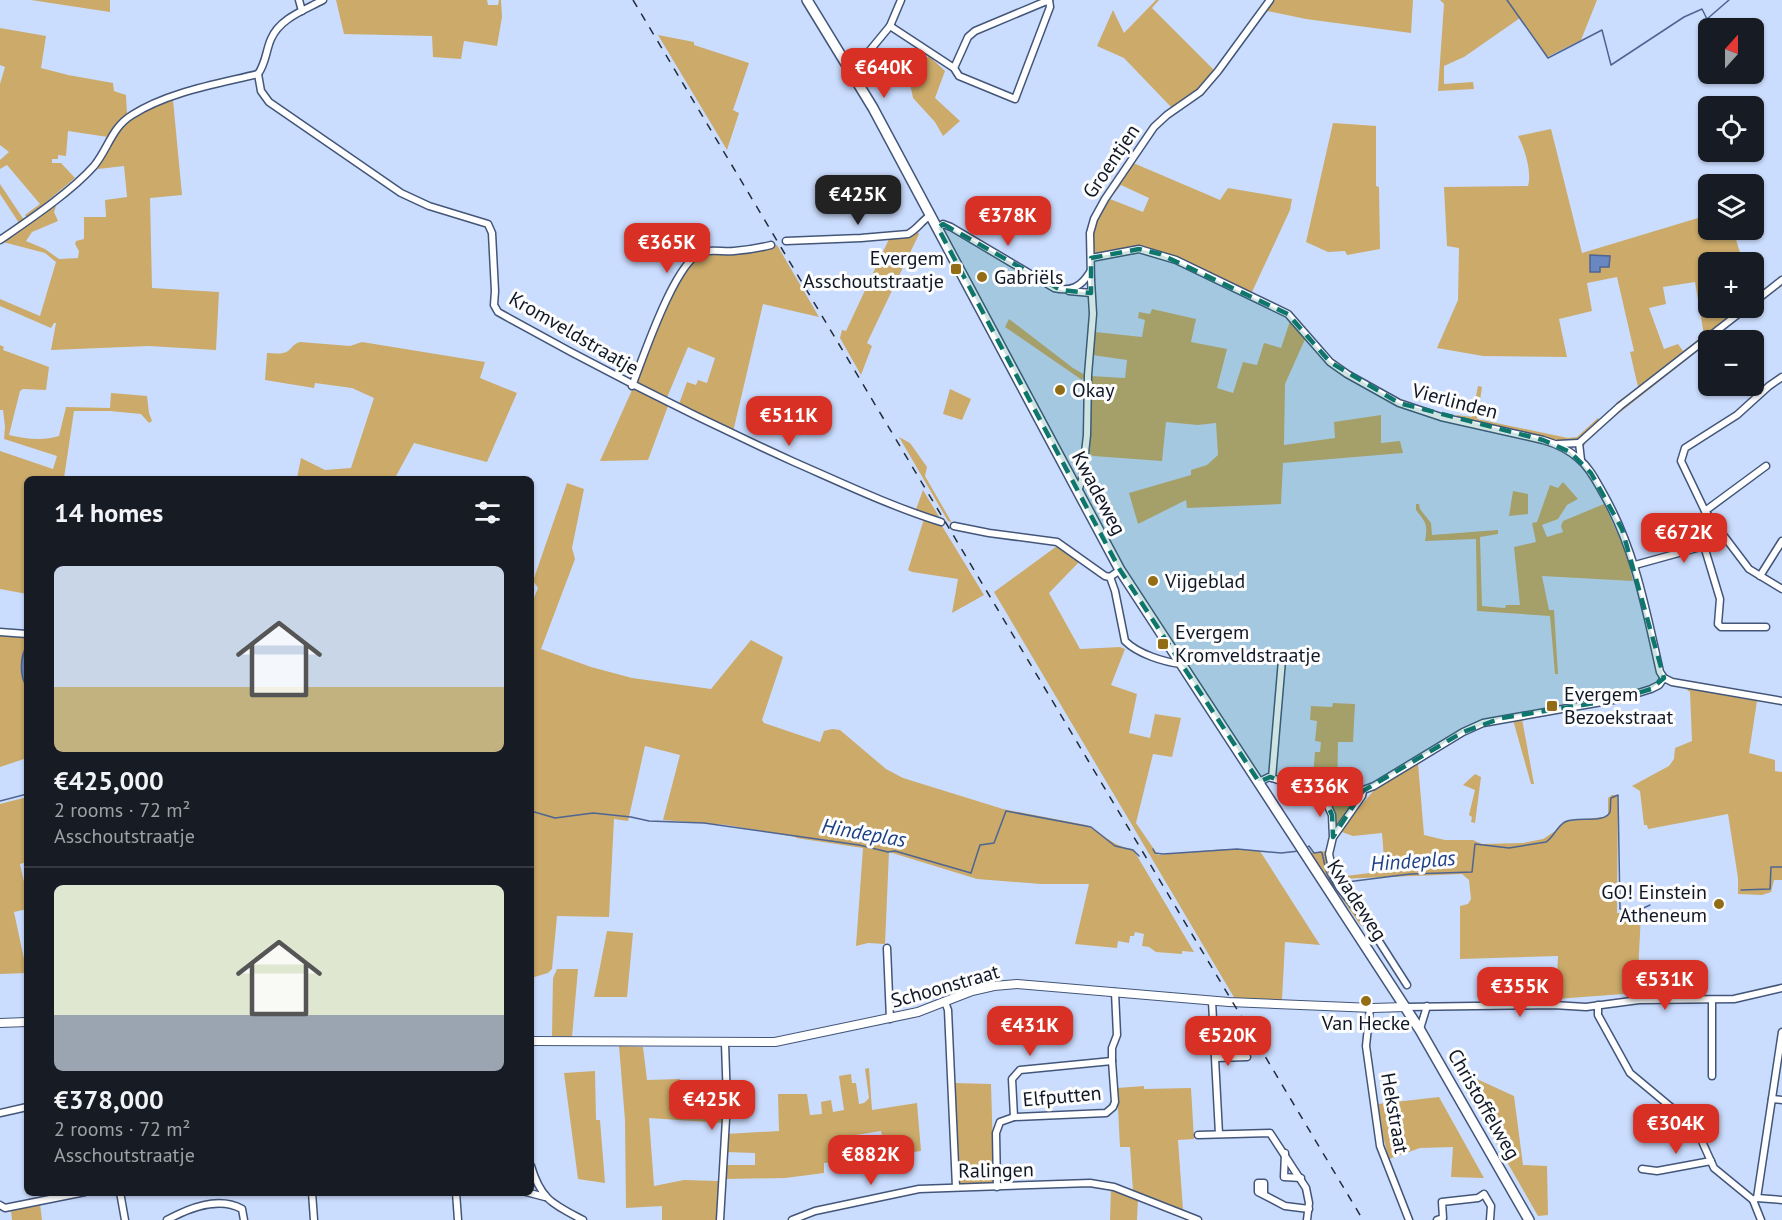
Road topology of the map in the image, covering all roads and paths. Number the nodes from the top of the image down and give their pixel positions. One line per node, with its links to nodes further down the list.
1 (299, 0): 7 (street)
2 (323, 0): 7 (street)
3 (807, 0): 10 (main road, Kwadeweg)
4 (901, 0): 8 (street)
5 (1049, 0): 9 (street); 9 (street)
6 (1269, 0): 17 (street, Groentjen)
7 (302, 11): 11 (street)
8 (890, 26): 9 (street); 10 (street)
9 (954, 68)
10 (852, 69): 12 (main road, Kwadeweg)
11 (258, 74): 14 (street); 25 (street, Kromveldstraatje)
12 (932, 215): 13 (main road, Kwadeweg); 15 (street)
13 (938, 228): 20 (street); 30 (main road, Kwadeweg)
14 (0, 240)
15 (786, 241)
16 (771, 245): 25 (street)
17 (1091, 258): 18 (street, Groentjen); 27 (street, Vierlinden)
18 (1090, 272): 20 (street); 21 (street, Groentjen)
19 (1782, 280): 22 (street)
20 (1066, 290): 21 (street)
21 (1091, 293): 30 (street, Groentjen)
22 (1764, 294)
23 (1733, 318): 26 (street)
24 (1782, 377): 31 (street)
25 (632, 386): 32 (street, Kromveldstraatje)
26 (1579, 443): 27 (street); 28 (street)
27 (1558, 444): 28 (street, Vierlinden)
28 (1581, 460): 37 (street, Vierlinden)
29 (1766, 466): 31 (street)
30 (1077, 491): 38 (main road, Kwadeweg)
31 (1706, 511): 34 (street)
32 (941, 522)
33 (954, 526): 40 (street)
34 (1724, 537): 36 (street); 39 (street)
35 (1782, 541): 39 (street)
36 (1704, 546): 37 (street); 42 (street)
37 (1635, 565): 47 (street, Vierlinden)
38 (1120, 570): 40 (street); 46 (main road, Kwadeweg)
39 (1761, 576): 41 (street)
40 (1110, 577): 46 (street)
41 (1782, 590)
42 (1766, 627)
43 (0, 632): 44 (street)
44 (24, 634)
45 (1282, 660): 49 (street)
46 (1181, 664): 50 (main road, Kwadeweg)
47 (1664, 678): 48 (street); 51 (street)
48 (1782, 701)
49 (1272, 778): 50 (street); 52 (street)
50 (1258, 782): 55 (main road, Kwadeweg)
51 (1363, 791): 52 (street); 53 (street)
52 (1323, 795): 53 (street, Kwadeweg)
53 (1333, 837): 54 (street, Kwadeweg)
54 (1376, 938): 55 (street); 57 (street, Kwadeweg)
55 (1365, 945): 65 (main road, Kwadeweg)
56 (887, 948): 67 (street)
57 (1407, 985)
58 (1782, 988): 61 (street)
59 (1115, 992): 60 (street, Schoonstraat); 62 (street, Schoonstraat); 76 (street, Elfputten)
60 (1212, 1000): 66 (street, Schoonstraat); 75 (street)
61 (1712, 1000): 63 (street); 77 (street)
62 (945, 1002): 67 (street, Schoonstraat); 90 (street)
63 (1598, 1005): 64 (street); 86 (street)
64 (1427, 1006): 65 (street); 70 (street)
65 (1405, 1007): 66 (street, Schoonstraat); 70 (main road, Christoffelweg)
66 (1370, 1008): 113 (street, Hekstraat)
67 (890, 1019): 73 (street, Schoonstraat)
68 (24, 1022): 69 (street)
69 (0, 1023)
70 (1420, 1030): 116 (main road, Christoffelweg)
71 (1782, 1032): 78 (street)
72 (534, 1041): 73 (street, Schoonstraat)
73 (725, 1042): 109 (street)
74 (1247, 1057): 75 (street)
75 (1216, 1058): 83 (street)
76 (1112, 1061): 82 (street); 82 (street, Elfputten)
77 (1712, 1076)
78 (1772, 1098): 79 (street); 99 (street)
79 (1782, 1100)
80 (24, 1108): 81 (street)
81 (0, 1113)
82 (1014, 1118): 91 (street, Elfputten)
83 (1219, 1134): 84 (street); 85 (street)
84 (1198, 1135)
85 (1285, 1153): 89 (street); 89 (street)
86 (1711, 1161): 87 (street); 99 (street)
87 (1642, 1169)
88 (534, 1174): 98 (street)
89 (1301, 1178): 102 (street)
90 (956, 1187): 91 (street, Ralingen); 110 (street, Ralingen)
91 (997, 1187): 111 (street, Ralingen)
92 (534, 1194): 98 (street)
93 (1264, 1195): 102 (street)
94 (53, 1196): 101 (street)
95 (121, 1196): 103 (street)
96 (312, 1196): 106 (street)
97 (456, 1196): 107 (street)
98 (545, 1197): 108 (street)
99 (1755, 1199): 100 (street); 117 (street)
100 (1782, 1200)
101 (0, 1205)
102 (1309, 1209): 112 (street)
103 (125, 1220)
104 (167, 1220): 105 (street)
105 (244, 1220)
106 (314, 1220)
107 (458, 1220)
108 (583, 1220)
109 (720, 1220)
110 (792, 1220)
111 (1198, 1220)
112 (1307, 1220)
113 (1409, 1220)
114 (1437, 1220): 115 (street)
115 (1490, 1220)
116 (1529, 1220)
117 (1761, 1220)

